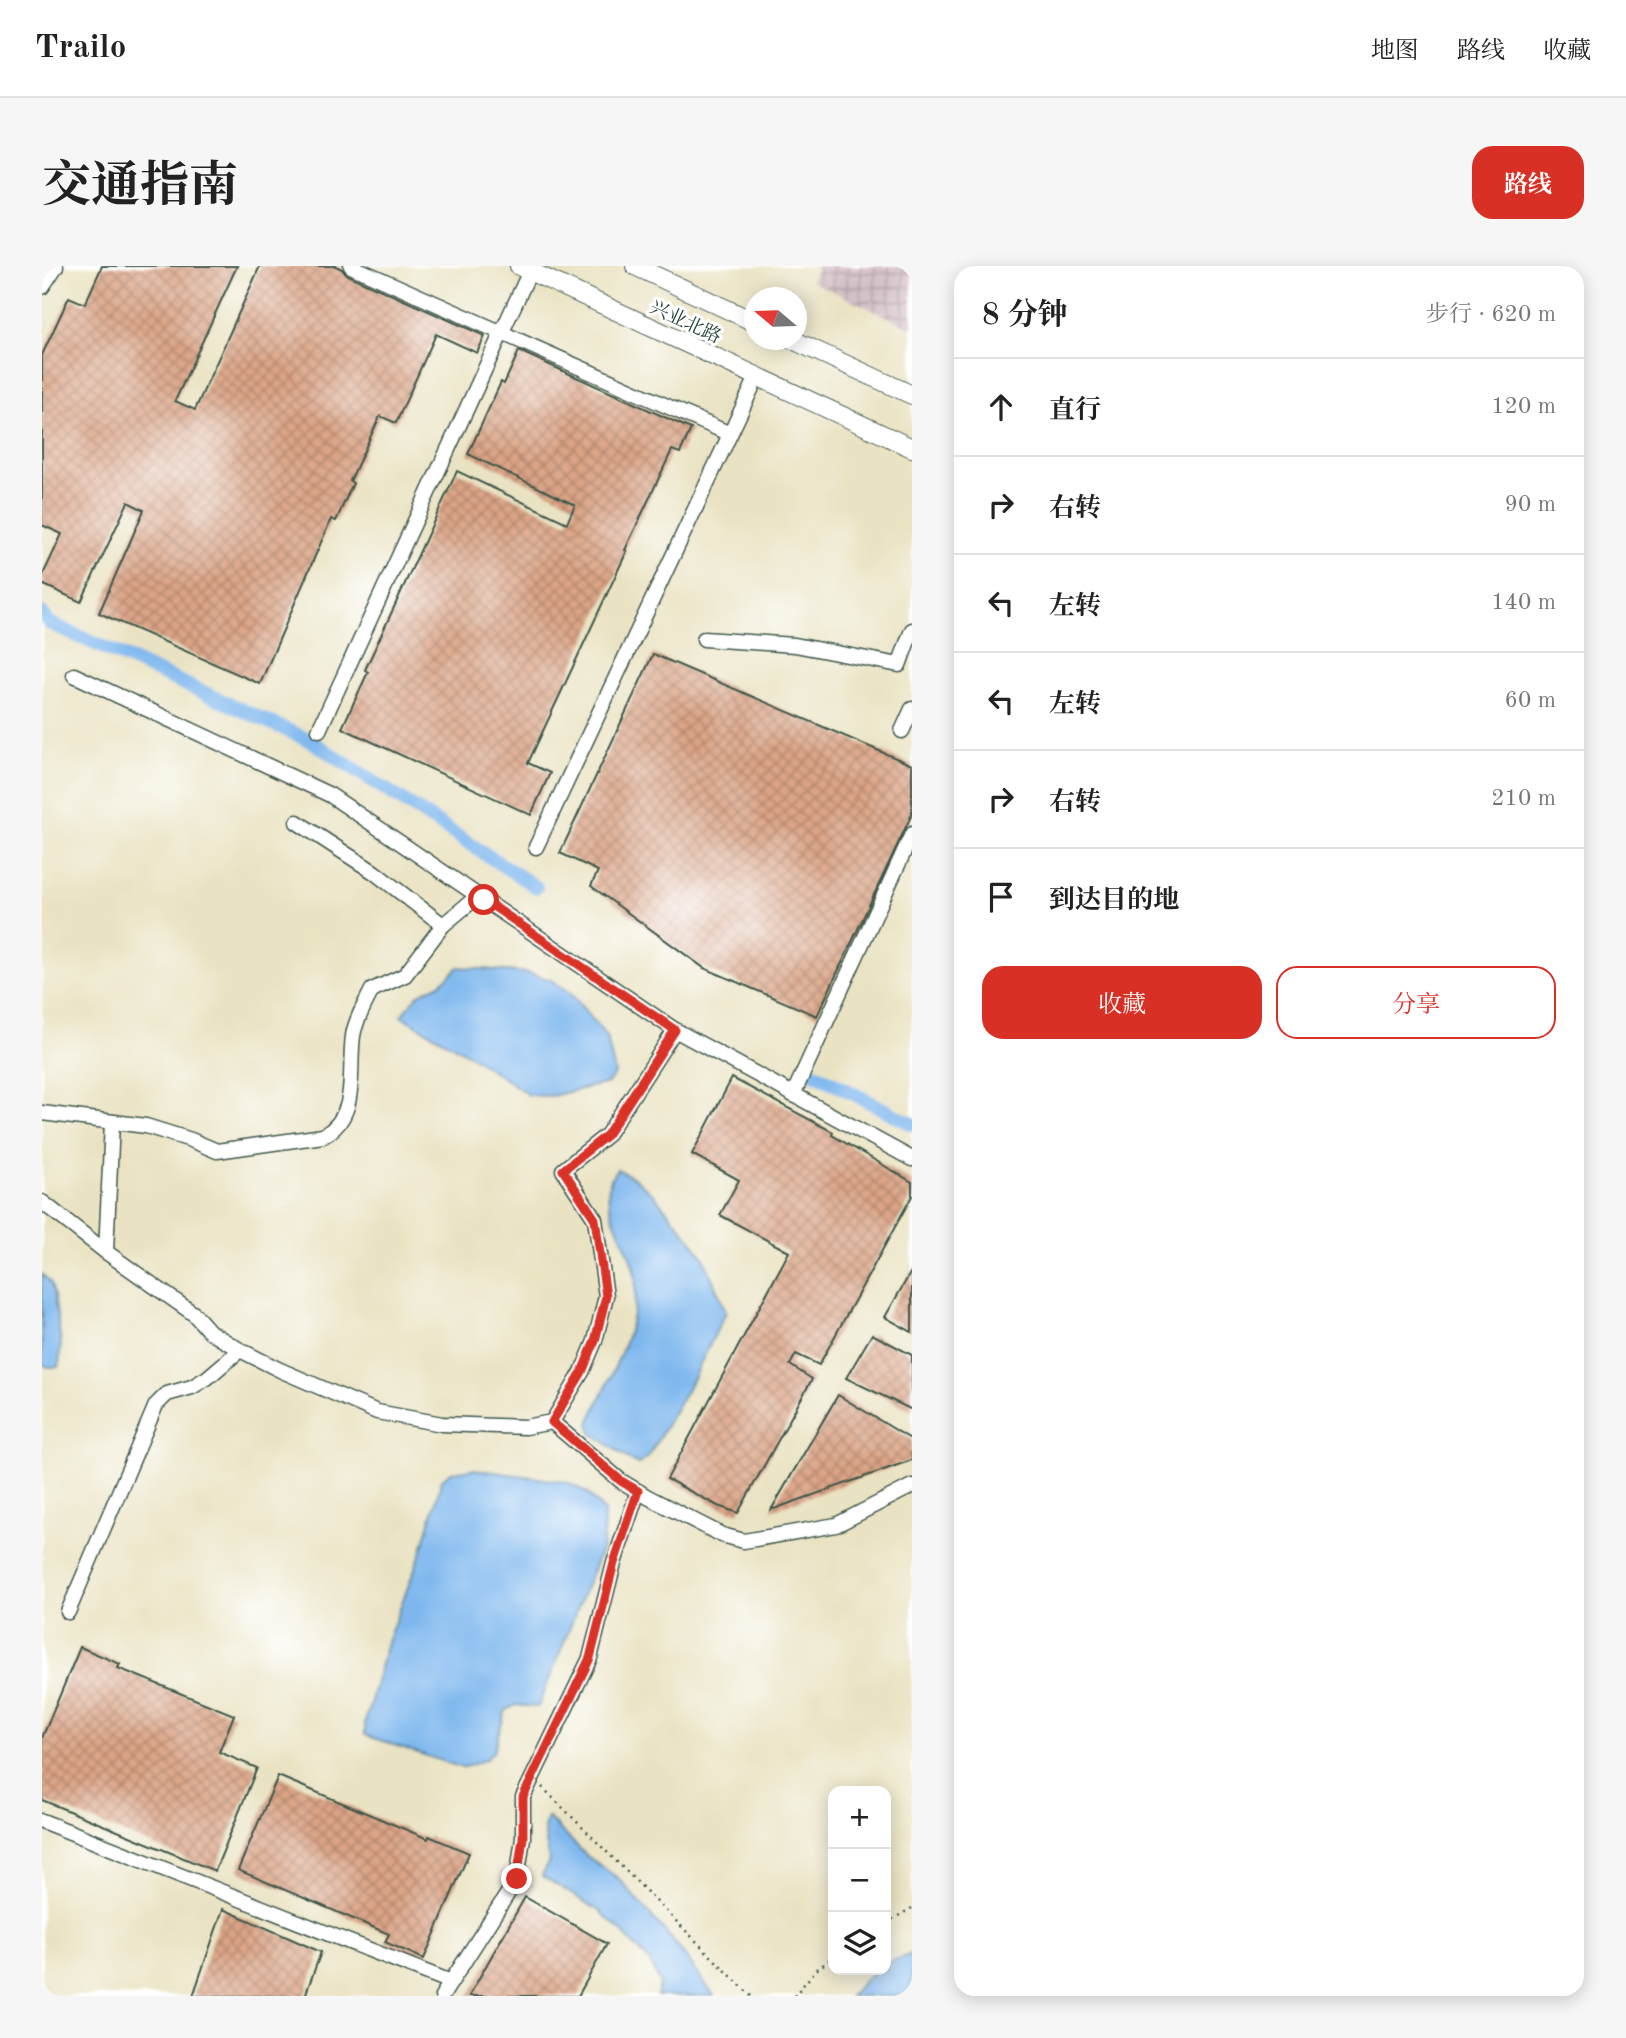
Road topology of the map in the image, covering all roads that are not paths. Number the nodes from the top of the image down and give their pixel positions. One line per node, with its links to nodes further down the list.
1 (56, 266): 5 (street)
2 (351, 266): 7 (street)
3 (635, 266): 6 (main road, 兴业北路)
4 (525, 269): 7 (street); 9 (main road, 兴业北路)
5 (42, 286)
6 (744, 317)
7 (502, 332): 11 (street); 17 (street)
8 (807, 346): 10 (main road)
9 (757, 377): 11 (street); 12 (main road, 兴业北路)
10 (912, 395)
11 (730, 434): 21 (street)
12 (912, 448)
13 (912, 630): 14 (street)
14 (704, 639)
15 (74, 675): 22 (street)
16 (912, 709): 18 (street)
17 (319, 730)
18 (902, 731)
19 (297, 822): 23 (street)
20 (912, 834): 25 (street)
21 (536, 847)
22 (478, 896): 23 (street); 24 (street)
23 (443, 925): 27 (street)
24 (675, 1030): 25 (street); 32 (street)
25 (793, 1095): 28 (street)
26 (42, 1113): 27 (street)
27 (112, 1122): 30 (street)
28 (912, 1160)
29 (42, 1202): 30 (street)
30 (106, 1252): 31 (street)
31 (240, 1350): 32 (street); 35 (street)
32 (552, 1422): 34 (street)
33 (912, 1486): 34 (street)
34 (638, 1491): 37 (street)
35 (68, 1612)
36 (42, 1821): 37 (street)
37 (452, 1982): 38 (street)
38 (442, 1996)

